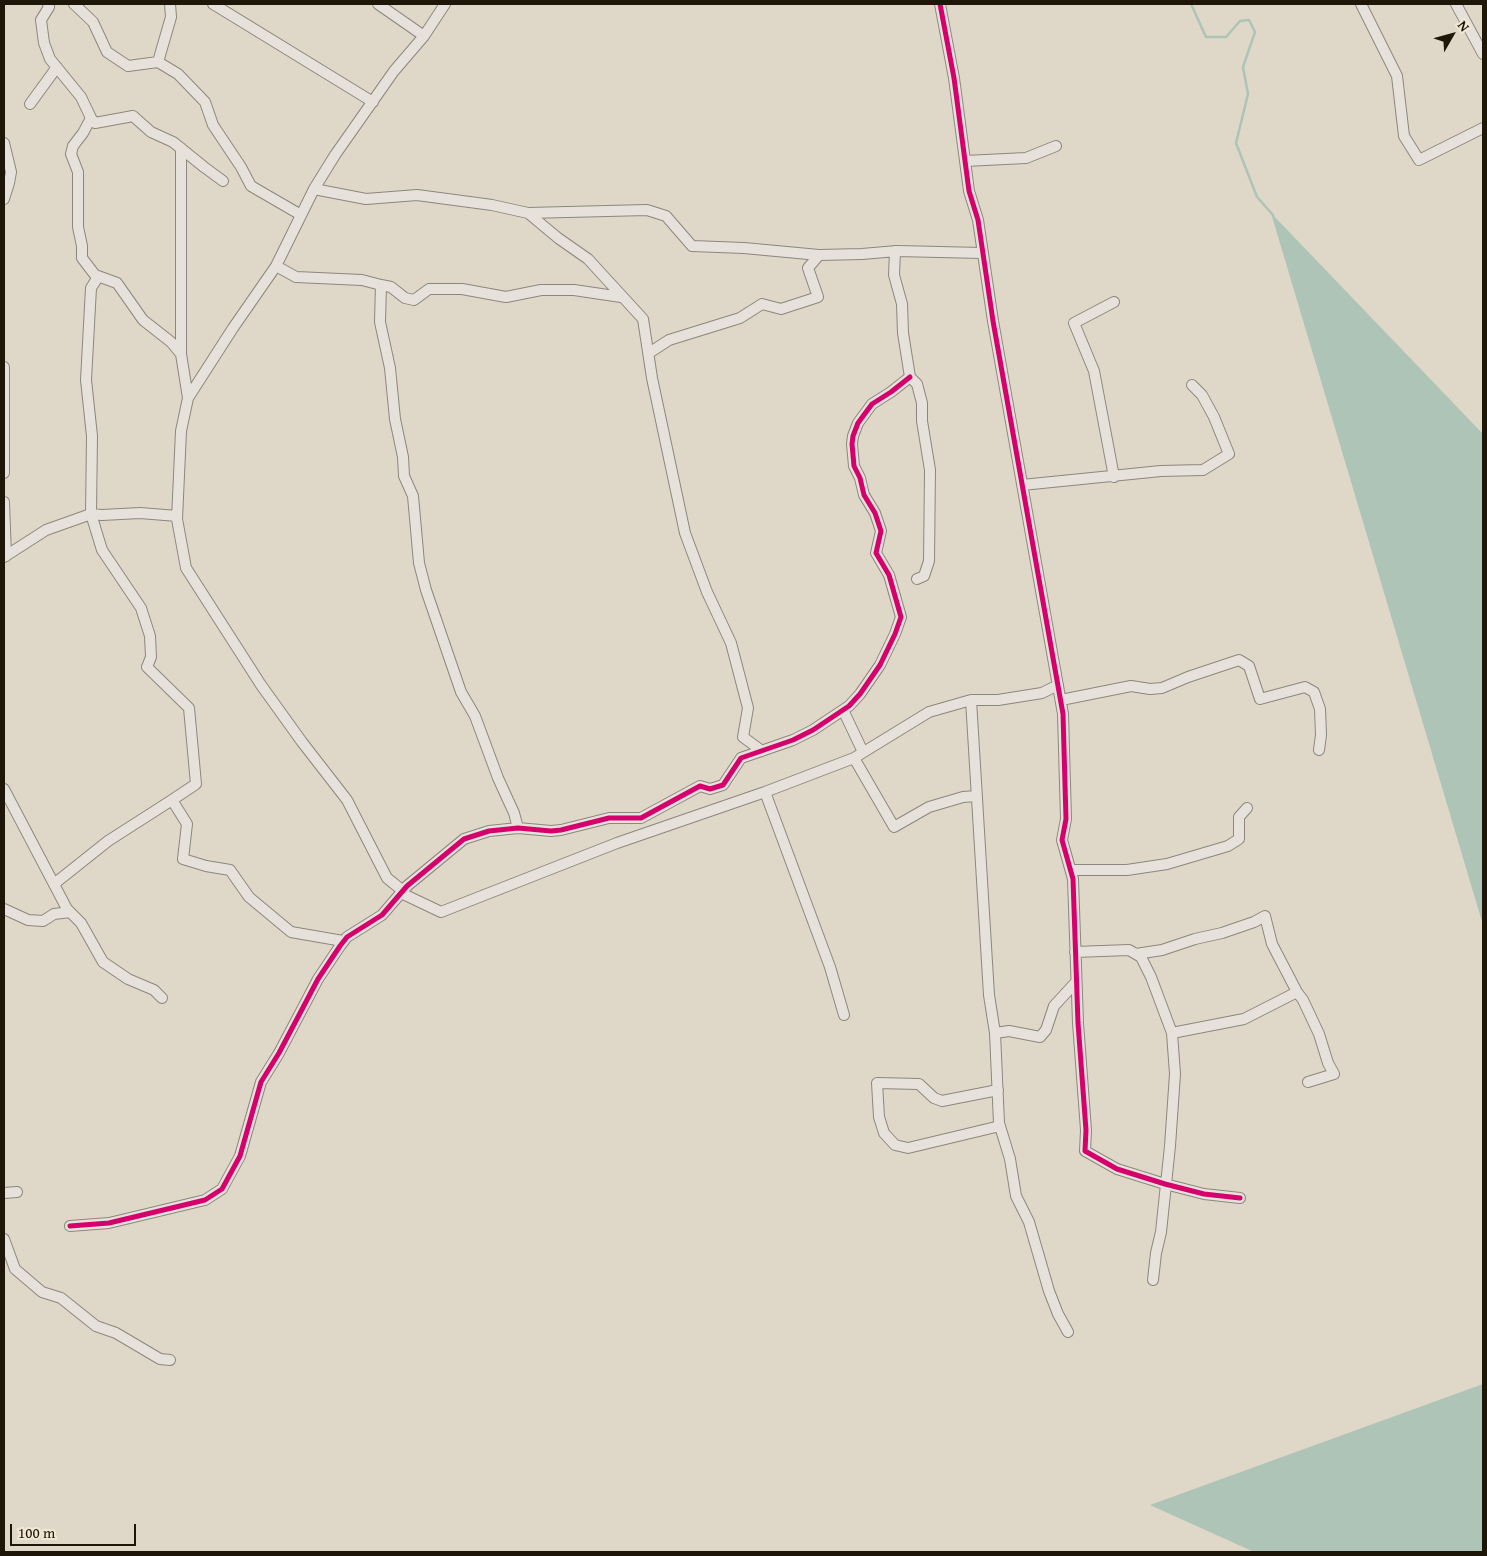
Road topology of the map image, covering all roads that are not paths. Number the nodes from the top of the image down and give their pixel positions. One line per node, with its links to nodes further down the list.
1 (48, 4): 13 (street)
2 (74, 4): 12 (street)
3 (170, 4): 12 (street)
4 (213, 4): 14 (street)
5 (378, 4): 10 (street)
6 (445, 4): 10 (street)
7 (940, 4): 21 (street)
8 (1361, 4): 17 (street)
9 (1456, 4): 11 (street)
10 (424, 36): 14 (street)
11 (1483, 54)
12 (158, 62): 26 (street)
13 (57, 67): 15 (street); 16 (street)
14 (373, 102): 23 (street)
15 (30, 104)
16 (90, 118): 20 (street); 31 (street)
17 (1483, 128)
18 (4, 143): 24 (street)
19 (1056, 146): 21 (street)
20 (181, 148): 22 (street); 36 (street)
21 (965, 161): 28 (street)
22 (224, 181)
23 (314, 189): 25 (street); 26 (street)
24 (4, 199)
25 (528, 213): 29 (street); 33 (street)
26 (301, 215): 30 (street)
27 (895, 251): 28 (street); 29 (street); 39 (street)
28 (982, 253): 44 (street)
29 (818, 255): 35 (street)
30 (276, 266): 32 (street); 41 (street)
31 (98, 277): 36 (street); 46 (street)
32 (381, 285): 33 (street); 62 (street)
33 (621, 297): 35 (street)
34 (1114, 302): 43 (street)
35 (649, 353): 55 (street)
36 (181, 354): 41 (street)
37 (4, 367): 38 (street)
38 (4, 372): 42 (street)
39 (910, 377): 49 (street); 53 (street)
40 (1192, 385): 43 (street)
41 (188, 398): 47 (street)
42 (4, 473)
43 (1114, 477): 44 (street)
44 (1022, 485): 50 (street)
45 (4, 502): 48 (street)
46 (91, 514): 47 (street); 48 (street); 60 (street)
47 (177, 516): 65 (street)
48 (5, 557)
49 (917, 579)
50 (1058, 685): 51 (street); 52 (street)
51 (971, 700): 56 (street); 59 (street)
52 (1061, 700): 54 (street); 63 (street)
53 (843, 710): 55 (street); 56 (street)
54 (1319, 750)
55 (762, 751): 62 (street)
56 (858, 755): 58 (street); 59 (street)
57 (4, 789): 64 (street)
58 (765, 792): 65 (street); 74 (street)
59 (977, 796): 75 (street)
60 (172, 800): 64 (street); 68 (street)
61 (1247, 808): 63 (street)
62 (518, 828): 65 (street)
63 (1070, 870): 69 (street)
64 (54, 884): 67 (street)
65 (402, 892): 68 (street)
66 (4, 909): 67 (street)
67 (70, 912): 73 (street)
68 (343, 941): 84 (street)
69 (1075, 952): 70 (street); 71 (street)
70 (1136, 954): 72 (street); 76 (street)
71 (1076, 982): 75 (street); 80 (street)
72 (1297, 992): 76 (street); 77 (street)
73 (162, 998)
74 (844, 1015)
75 (995, 1033): 78 (street)
76 (1172, 1033): 80 (street)
77 (1308, 1082)
78 (998, 1090): 79 (street); 79 (street)
79 (1000, 1126): 87 (street)
80 (1165, 1184): 83 (street); 86 (street)
81 (17, 1192): 82 (street)
82 (4, 1193)
83 (1240, 1198)
84 (70, 1226)
85 (4, 1239): 88 (street)
86 (1153, 1280)
87 (1068, 1332)
88 (170, 1360)

